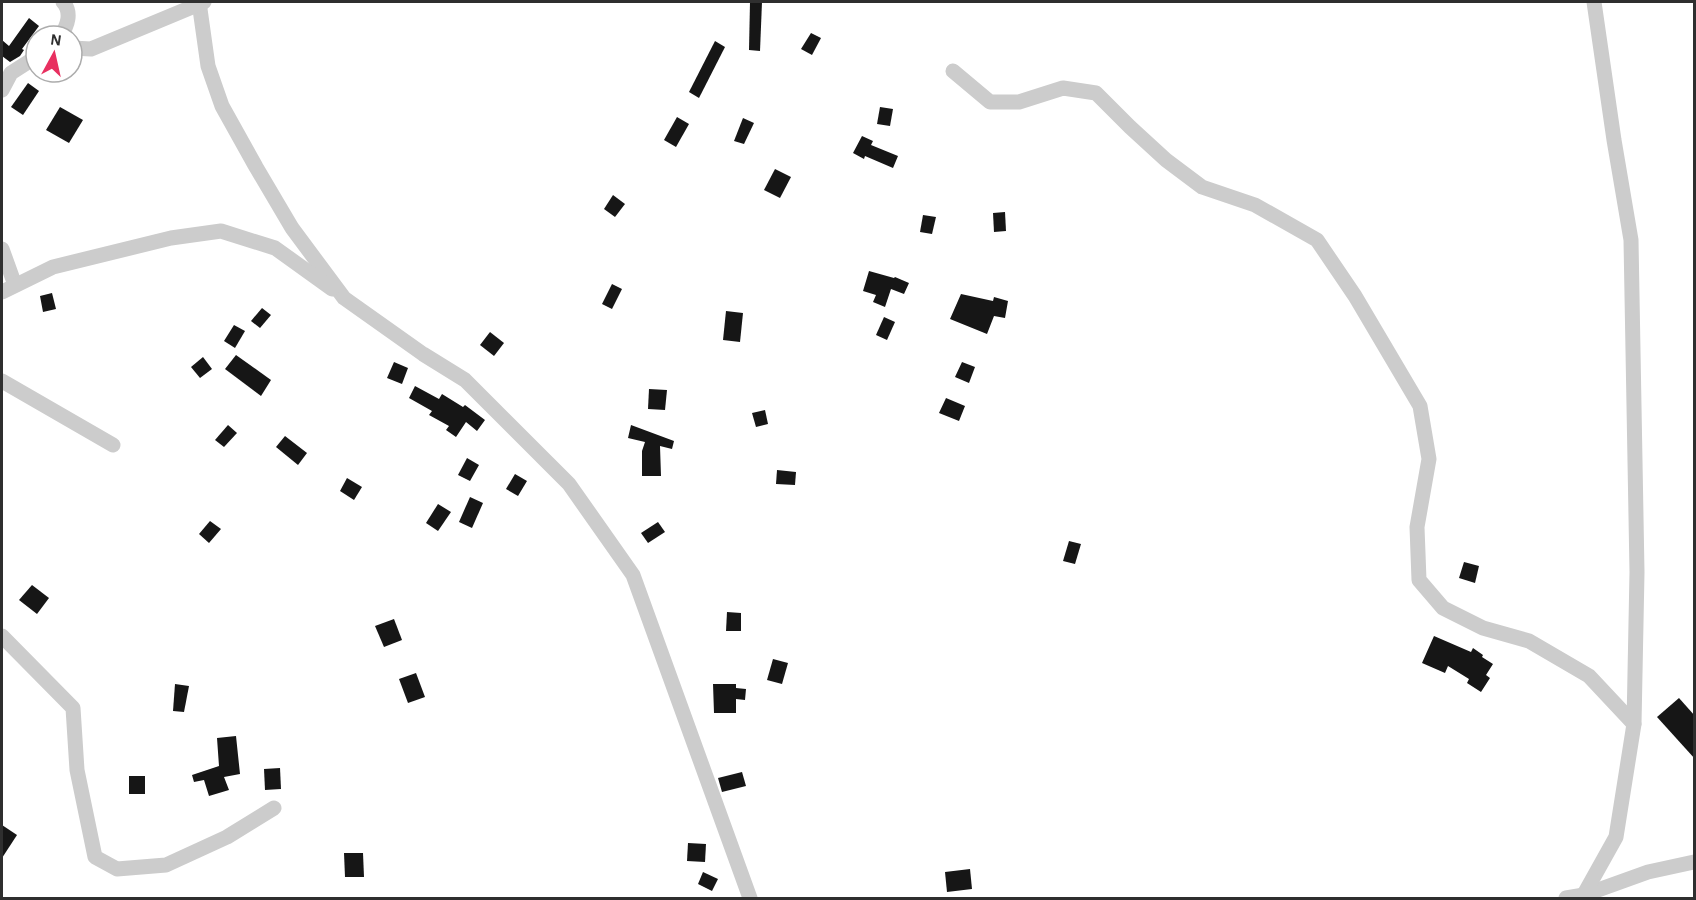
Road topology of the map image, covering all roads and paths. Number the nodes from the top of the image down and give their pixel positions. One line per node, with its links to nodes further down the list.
1 (63, 2): 4 (street)
2 (201, 2): 5 (street); 11 (street)
3 (1594, 2): 15 (street)
4 (66, 24)
5 (84, 49)
6 (24, 65): 8 (street)
7 (953, 71): 15 (street)
8 (2, 90)
9 (2, 249): 10 (street)
10 (8, 288): 11 (street)
11 (344, 298): 19 (street)
12 (2, 381): 13 (street)
13 (113, 446)
14 (2, 636): 16 (street)
15 (1634, 724): 18 (street)
16 (274, 808)
17 (1695, 862): 18 (street)
18 (1583, 897): 20 (street)
19 (750, 898)
20 (1566, 898)

